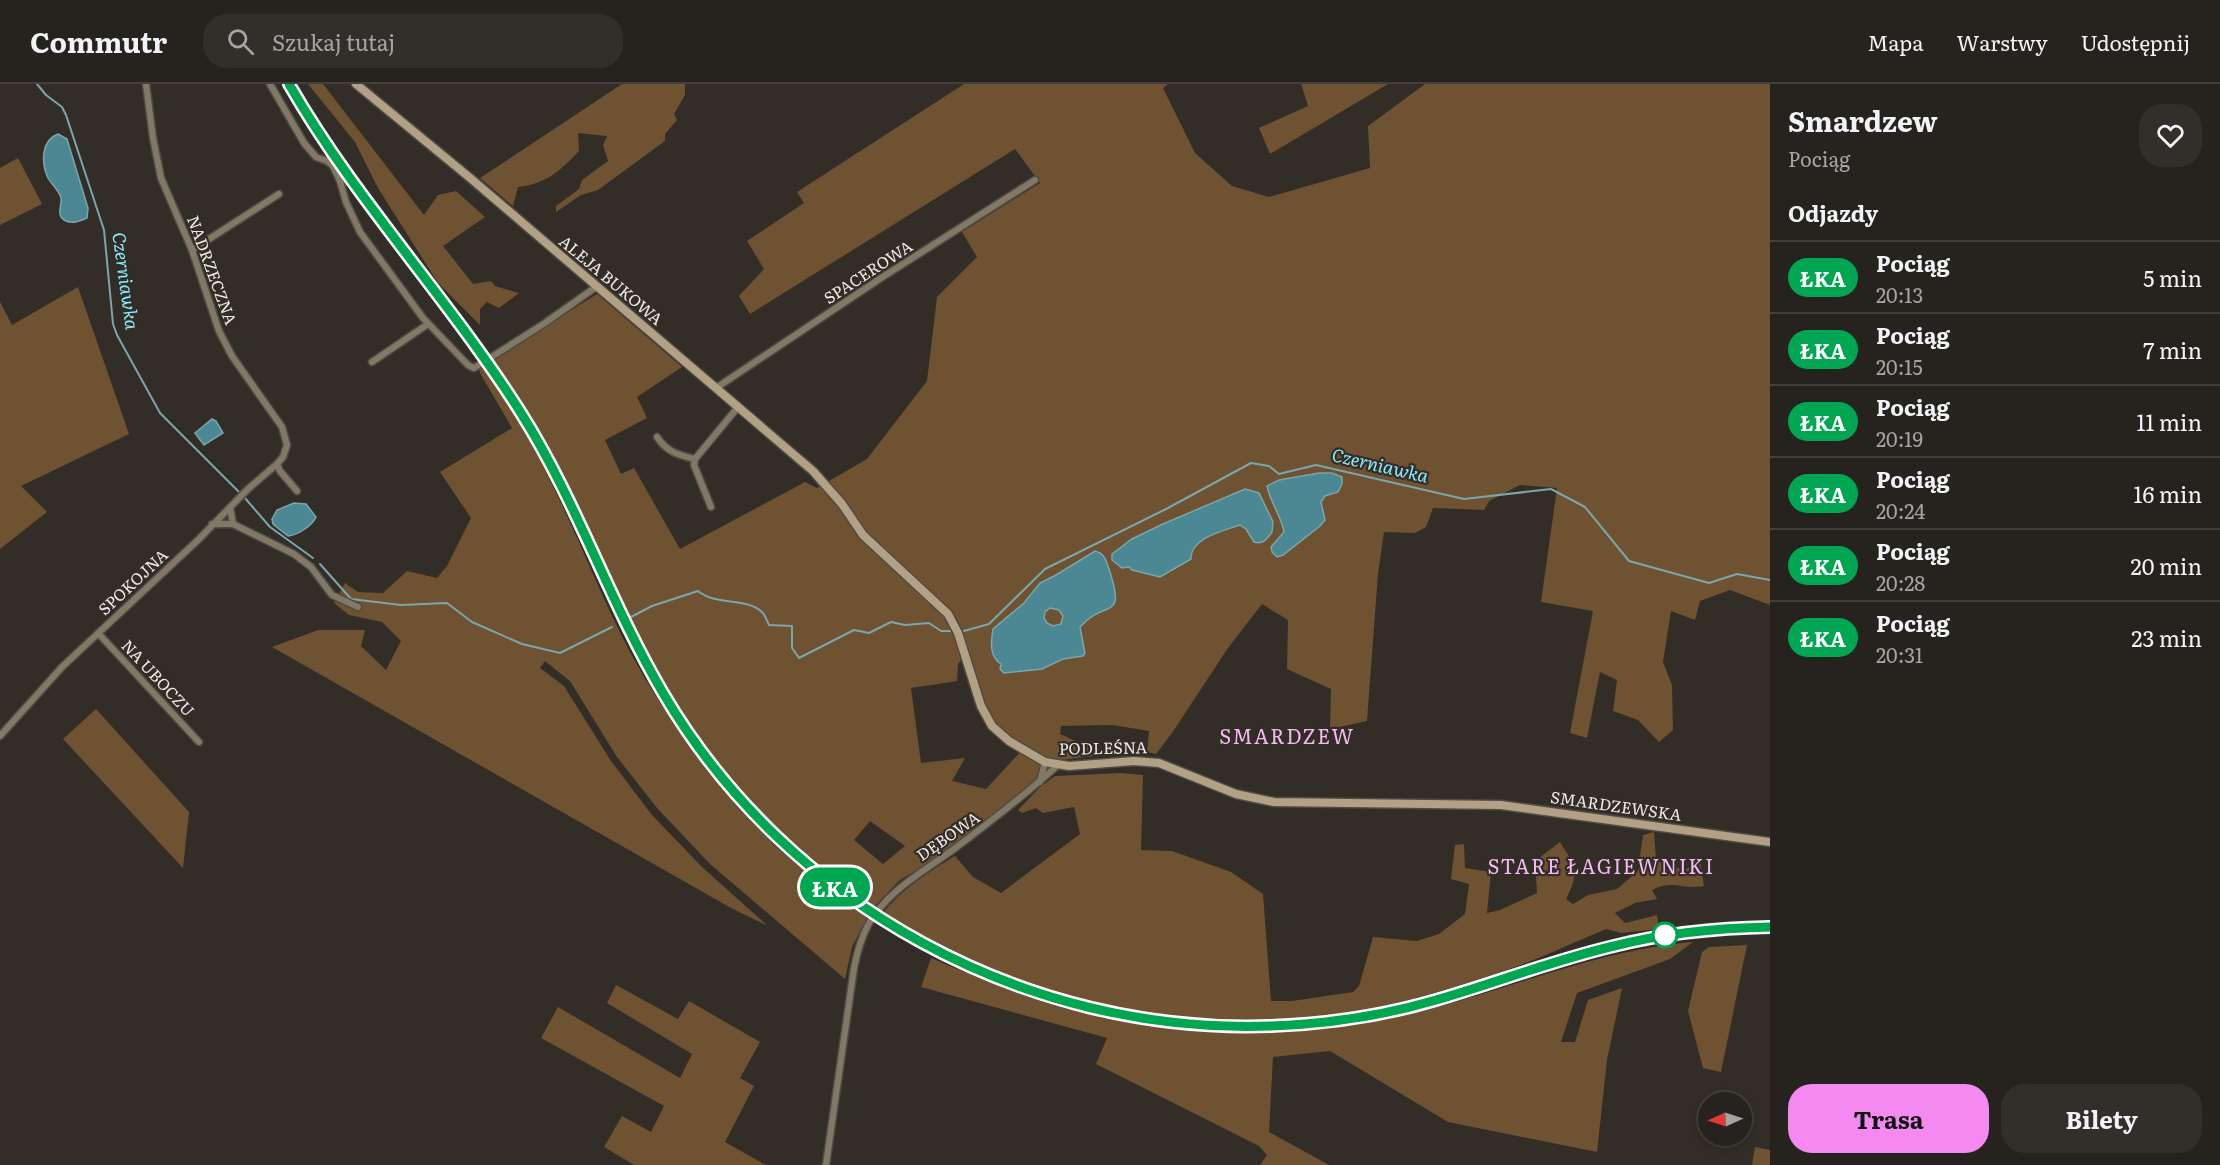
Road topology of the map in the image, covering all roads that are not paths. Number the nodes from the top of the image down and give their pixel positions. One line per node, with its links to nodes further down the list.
1 (146, 84): 6 (street, NADRZECZNA)
2 (270, 84): 8 (street)
3 (356, 84): 7 (street, ALEJA BUKOWA)
4 (1035, 180): 10 (street, SPACEROWA)
5 (279, 194): 6 (street)
6 (192, 249): 13 (street, NADRZECZNA)
7 (596, 287): 8 (street); 10 (street, ALEJA BUKOWA)
8 (428, 324): 9 (street)
9 (372, 362)
10 (716, 388): 11 (street, ALEJA BUKOWA)
11 (738, 407): 14 (street); 17 (street, ALEJA BUKOWA)
12 (657, 437): 14 (street)
13 (286, 451): 15 (street, SPOKOJNA)
14 (695, 459): 19 (street)
15 (277, 464): 16 (street); 18 (street, SPOKOJNA)
16 (297, 491)
17 (842, 504): 26 (street, PODLEŚNA)
18 (230, 507): 20 (street, SPOKOJNA); 21 (street)
19 (711, 507)
20 (212, 524): 21 (street); 23 (street, SPOKOJNA)
21 (232, 524): 22 (street)
22 (358, 607)
23 (98, 633): 24 (street, SPOKOJNA); 25 (street, NA UBOCZU)
24 (0, 735)
25 (199, 742)
26 (1045, 762): 27 (street, PODLEŚNA); 28 (street)
27 (1058, 765): 28 (street, DĘBOWA); 29 (street, PODLEŚNA)
28 (1040, 782): 31 (street, DĘBOWA)
29 (1458, 804): 30 (street, SMARDZEWSKA)
30 (1770, 842)
31 (826, 1165)

